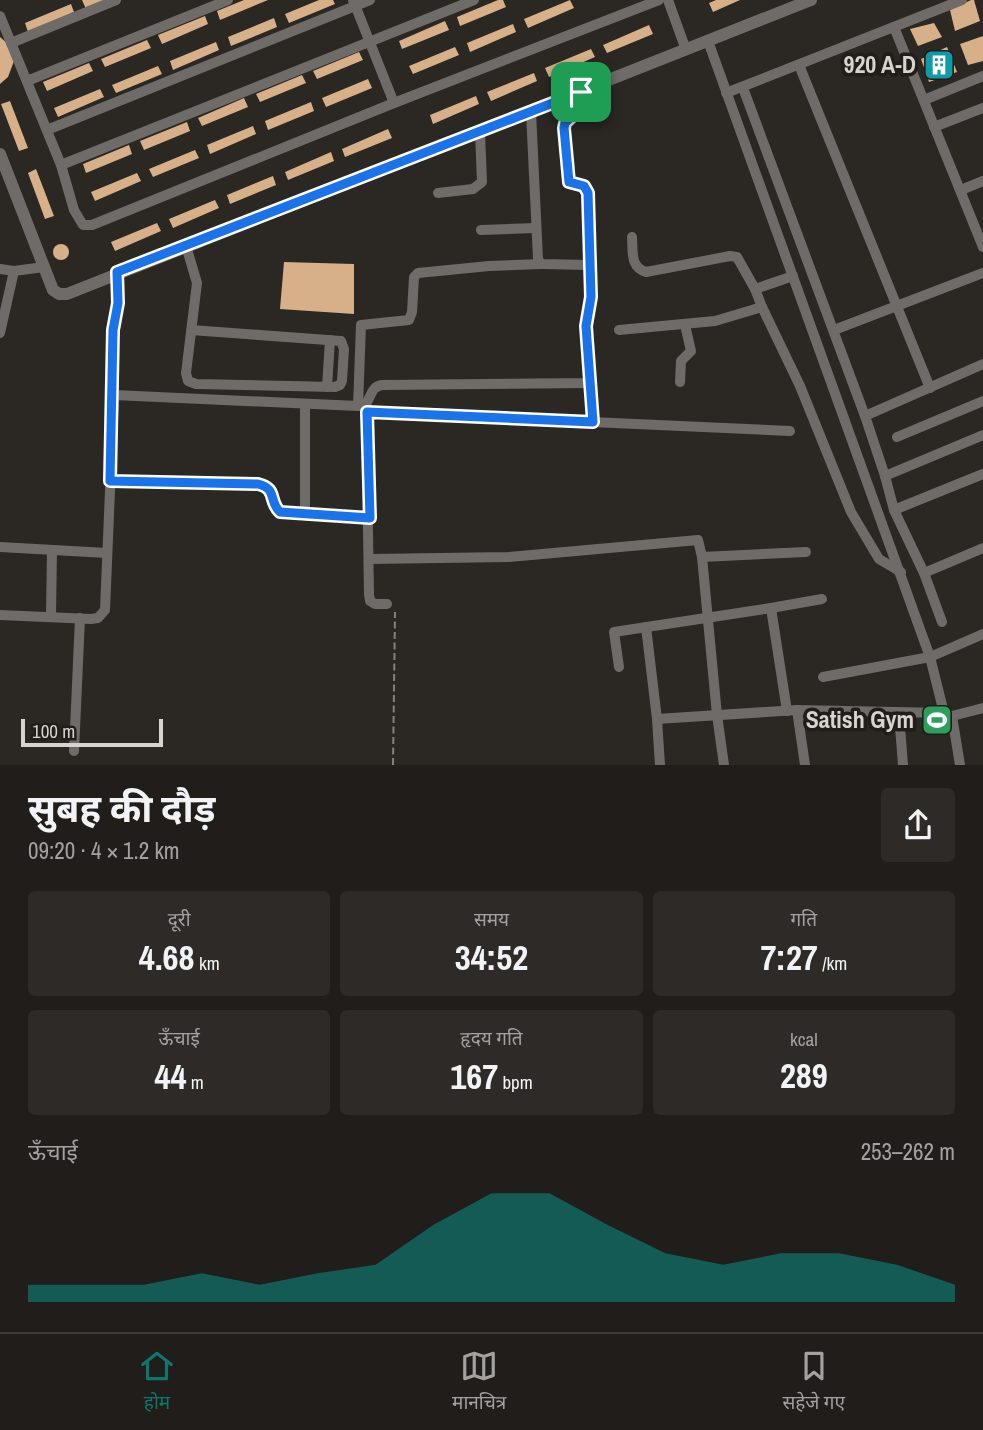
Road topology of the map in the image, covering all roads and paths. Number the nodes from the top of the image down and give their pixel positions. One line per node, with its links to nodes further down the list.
1 (116, 0): 14 (street)
2 (228, 0): 18 (street)
3 (370, 0): 9 (street)
4 (474, 0): 12 (street)
5 (659, 0): 23 (street)
6 (668, 0): 15 (street)
7 (811, 0): 13 (street)
8 (962, 0): 11 (street)
9 (354, 3): 12 (street); 27 (street)
10 (0, 16): 14 (street)
11 (894, 27): 16 (street); 22 (street)
12 (370, 41): 23 (street); 30 (street)
13 (708, 41): 15 (street); 21 (street)
14 (11, 43): 18 (street)
15 (686, 50): 20 (street)
16 (799, 65): 19 (street); 51 (street)
17 (983, 76): 22 (street)
18 (27, 81): 27 (street)
19 (743, 88): 21 (street); 56 (street)
20 (581, 92): 25 (street); 43 (street)
21 (726, 93): 49 (street)
22 (924, 100): 26 (street)
23 (394, 103): 30 (street)
24 (983, 108): 26 (street)
25 (531, 112): 28 (street); 37 (street)
26 (934, 127): 33 (street)
27 (47, 130): 30 (street)
28 (480, 132): 34 (street); 40 (street)
29 (0, 154): 31 (street)
30 (61, 165)
31 (3, 167): 44 (street)
32 (983, 181): 33 (street)
33 (961, 190): 36 (street)
34 (438, 193)
35 (983, 214): 36 (street)
36 (971, 219): 41 (street)
37 (536, 228): 38 (street); 42 (street)
38 (481, 230)
39 (632, 237): 50 (street)
40 (186, 246): 47 (street); 54 (street)
41 (983, 247)
42 (541, 264): 43 (street); 65 (street)
43 (589, 265): 60 (street)
44 (44, 267): 46 (street); 47 (street)
45 (0, 270): 46 (street)
46 (14, 271): 57 (street)
47 (117, 272): 62 (street)
48 (983, 273): 51 (street)
49 (793, 276): 50 (street); 84 (street)
50 (755, 289): 52 (street)
51 (897, 306): 56 (street); 61 (street)
52 (762, 307): 53 (street); 84 (street)
53 (685, 325): 55 (street); 59 (street)
54 (191, 330): 54 (street)
55 (618, 330)
56 (834, 330): 66 (street)
57 (0, 332)
58 (983, 364): 61 (street)
59 (680, 382)
60 (590, 383): 65 (street); 67 (street)
61 (930, 388): 66 (street)
62 (114, 395): 64 (street); 73 (street)
63 (983, 401): 70 (street)
64 (305, 404): 65 (street); 75 (street)
65 (364, 407): 67 (street); 76 (street)
66 (865, 416): 72 (street)
67 (593, 422): 68 (street)
68 (790, 431)
69 (983, 435): 72 (street)
70 (897, 437)
71 (983, 474): 74 (street)
72 (885, 476): 74 (street)
73 (110, 481): 75 (street); 81 (street)
74 (894, 510): 85 (street)
75 (304, 515): 76 (street)
76 (370, 518): 83 (street)
77 (0, 547): 79 (street)
78 (983, 548): 85 (street)
79 (52, 550): 81 (street); 90 (street)
80 (806, 552): 82 (street)
81 (107, 553): 91 (street)
82 (702, 557): 83 (street); 92 (street)
83 (370, 559): 87 (street)
84 (901, 572): 96 (street)
85 (924, 573): 93 (street)
86 (822, 598): 88 (street)
87 (387, 604): 106 (path)
88 (771, 608): 92 (street); 100 (street)
89 (0, 615): 90 (street)
90 (51, 616): 91 (street)
91 (80, 618): 105 (street)
92 (709, 618): 94 (street); 103 (street)
93 (942, 622)
94 (646, 627): 97 (street); 104 (street)
95 (983, 634): 96 (street)
96 (930, 657): 98 (street); 102 (street)
97 (619, 667)
98 (823, 677)
99 (983, 708): 102 (street)
100 (792, 711): 101 (street); 103 (street); 109 (street)
101 (899, 714): 102 (street); 110 (street)
102 (948, 714): 111 (street)
103 (717, 715): 104 (street); 108 (street)
104 (657, 719): 107 (street)
105 (74, 751)
106 (393, 765)
107 (660, 765)
108 (724, 765)
109 (805, 765)
110 (903, 765)
111 (960, 765)

